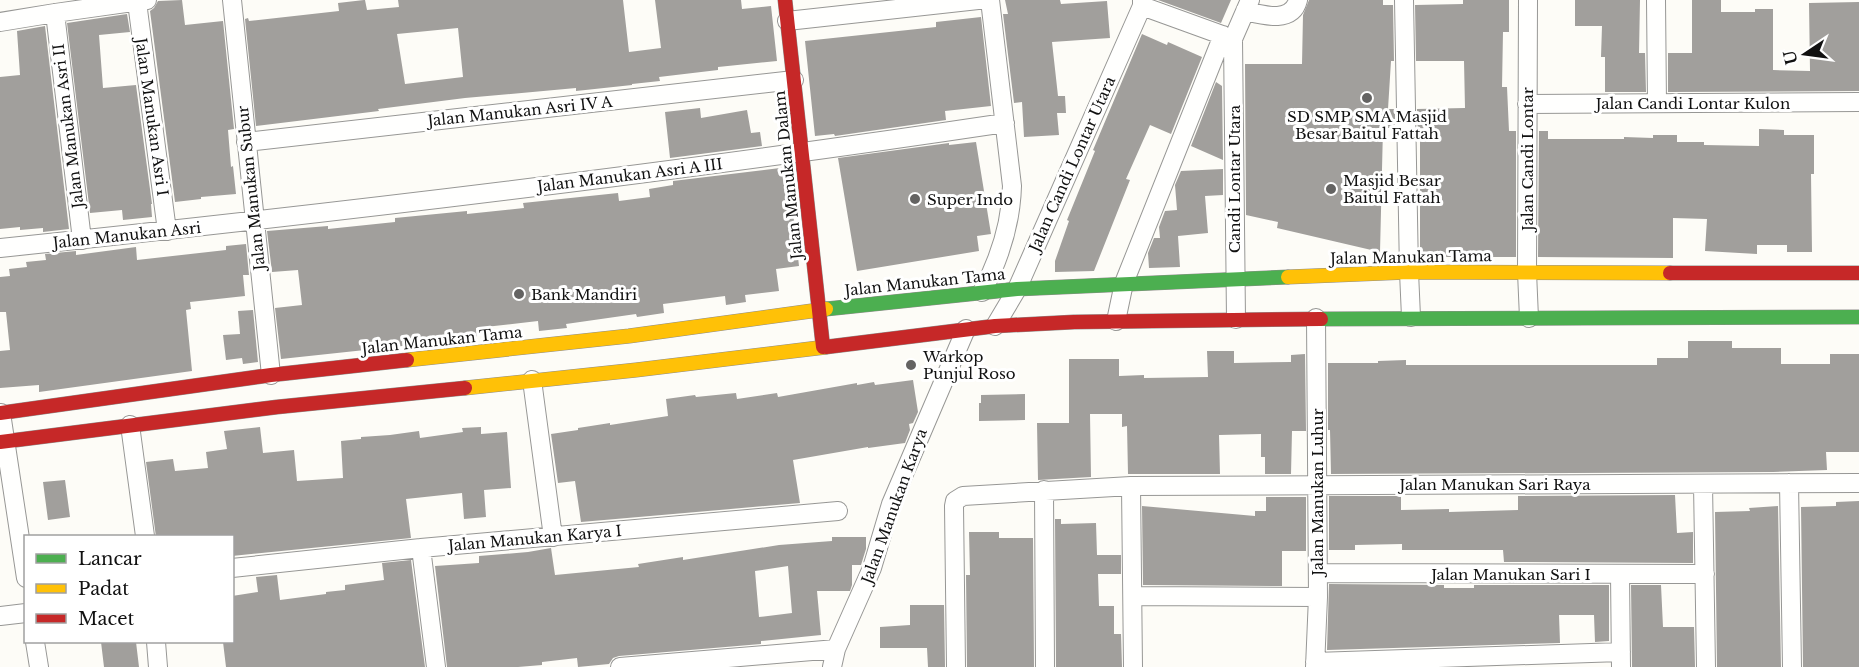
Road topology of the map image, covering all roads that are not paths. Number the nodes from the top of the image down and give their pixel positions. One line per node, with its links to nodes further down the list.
1 (232, 0): 21 (street, Jalan Manukan Subur)
2 (785, 0): 13 (street, Jalan Manukan Dalam)
3 (978, 0): 13 (street)
4 (990, 0): 20 (street)
5 (1298, 0): 11 (street)
6 (1404, 0): 27 (street)
7 (1528, 0): 19 (street, Jalan Candi Lontar)
8 (1656, 0): 18 (street)
9 (142, 1): 12 (street); 24 (street, Jalan Manukan Asri I)
10 (1142, 3): 15 (street); 32 (street, Jalan Candi Lontar Utara)
11 (1247, 5): 15 (street)
12 (55, 13): 14 (street); 25 (street, Jalan Manukan Asri II)
13 (788, 21): 16 (street, Jalan Manukan Dalam)
14 (0, 22)
15 (1228, 37): 30 (street, Candi Lontar Utara); 31 (street)
16 (794, 80): 21 (street, Jalan Manukan Asri IV A); 22 (street, Jalan Manukan Dalam)
17 (1859, 102): 18 (street, Jalan Candi Lontar Kulon)
18 (1658, 103): 19 (street, Jalan Candi Lontar Kulon)
19 (1527, 104): 28 (street, Jalan Candi Lontar)
20 (1005, 123): 22 (street, Jalan Manukan Asri A III); 33 (street)
21 (246, 142): 23 (street, Jalan Manukan Subur)
22 (802, 153): 23 (street, Jalan Manukan Asri A III); 34 (street, Jalan Manukan Dalam)
23 (255, 221): 24 (street, Jalan Manukan Asri); 45 (street, Jalan Manukan Subur)
24 (167, 231): 25 (street, Jalan Manukan Asri)
25 (82, 240): 26 (street, Jalan Manukan Asri)
26 (0, 248)
27 (1409, 272): 28 (street, Jalan Manukan Tama); 30 (street, Jalan Manukan Tama); 35 (street)
28 (1527, 272): 29 (street, Jalan Manukan Tama); 38 (street, Jalan Candi Lontar)
29 (1859, 273)
30 (1235, 278): 31 (street, Jalan Manukan Tama); 39 (street, Candi Lontar Utara)
31 (1124, 283): 32 (street, Jalan Manukan Tama); 40 (street)
32 (1017, 289): 33 (street, Jalan Manukan Tama); 41 (street, Jalan Candi Lontar Utara)
33 (982, 292): 34 (street, Jalan Manukan Tama)
34 (820, 310): 43 (street, Jalan Manukan Dalam); 44 (street, Jalan Manukan Tama)
35 (1411, 317): 37 (street, Jalan Manukan Tama); 38 (street, Jalan Manukan Tama)
36 (1859, 317): 38 (street, Jalan Manukan Tama)
37 (1316, 318): 39 (street, Jalan Manukan Tama); 54 (street, Jalan Manukan Luhur)
38 (1529, 318)
39 (1236, 319): 40 (street, Jalan Manukan Tama)
40 (1116, 321): 41 (street, Jalan Manukan Tama)
41 (995, 326): 42 (street, Jalan Manukan Tama)
42 (966, 329): 43 (street, Jalan Manukan Tama); 72 (street, Jalan Manukan Karya)
43 (823, 346): 44 (street, Jalan Manukan Tama)
44 (632, 353): 45 (street, Jalan Manukan Tama); 46 (street, Jalan Manukan Tama)
45 (271, 375): 47 (street, Jalan Manukan Tama)
46 (532, 380): 47 (street, Jalan Manukan Tama); 59 (street)
47 (172, 404): 48 (street, Jalan Manukan Tama); 49 (street, Jalan Manukan Tama)
48 (1, 413): 50 (street)
49 (130, 425): 50 (street, Jalan Manukan Tama); 58 (street)
50 (3, 449): 61 (street)
51 (1789, 483): 52 (street, Jalan Manukan Sari Raya); 53 (street, Jalan Manukan Sari Raya); 83 (street)
52 (1859, 483)
53 (1703, 484): 54 (street, Jalan Manukan Sari Raya); 65 (street)
54 (1317, 485): 55 (street, Jalan Manukan Sari Raya); 63 (street, Jalan Manukan Luhur)
55 (1131, 486): 56 (street, Jalan Manukan Sari Raya); 66 (street)
56 (1044, 490): 79 (street, Jalan Manukan Sari Raya); 80 (street)
57 (838, 511): 59 (street, Jalan Manukan Karya I)
58 (146, 535)
59 (553, 537): 60 (street, Jalan Manukan Karya I)
60 (421, 548): 62 (street, Jalan Manukan Karya I); 77 (street)
61 (24, 567)
62 (234, 568)
63 (1318, 573): 64 (street, Jalan Manukan Sari I); 67 (street, Jalan Manukan Luhur)
64 (1620, 574): 65 (street, Jalan Manukan Sari I); 73 (street)
65 (1705, 574): 82 (street)
66 (1133, 596): 67 (street); 81 (street)
67 (1318, 597): 74 (street, Jalan Manukan Luhur)
68 (24, 613): 69 (street)
69 (0, 616)
70 (35, 643): 75 (street)
71 (156, 643): 76 (street)
72 (834, 658): 78 (street, Jalan Manukan Karya)
73 (1621, 659): 74 (street)
74 (1315, 665)
75 (39, 667)
76 (158, 667)
77 (436, 667)
78 (620, 667)
79 (957, 667)
80 (1045, 667)
81 (1133, 667)
82 (1706, 667)
83 (1792, 667)

